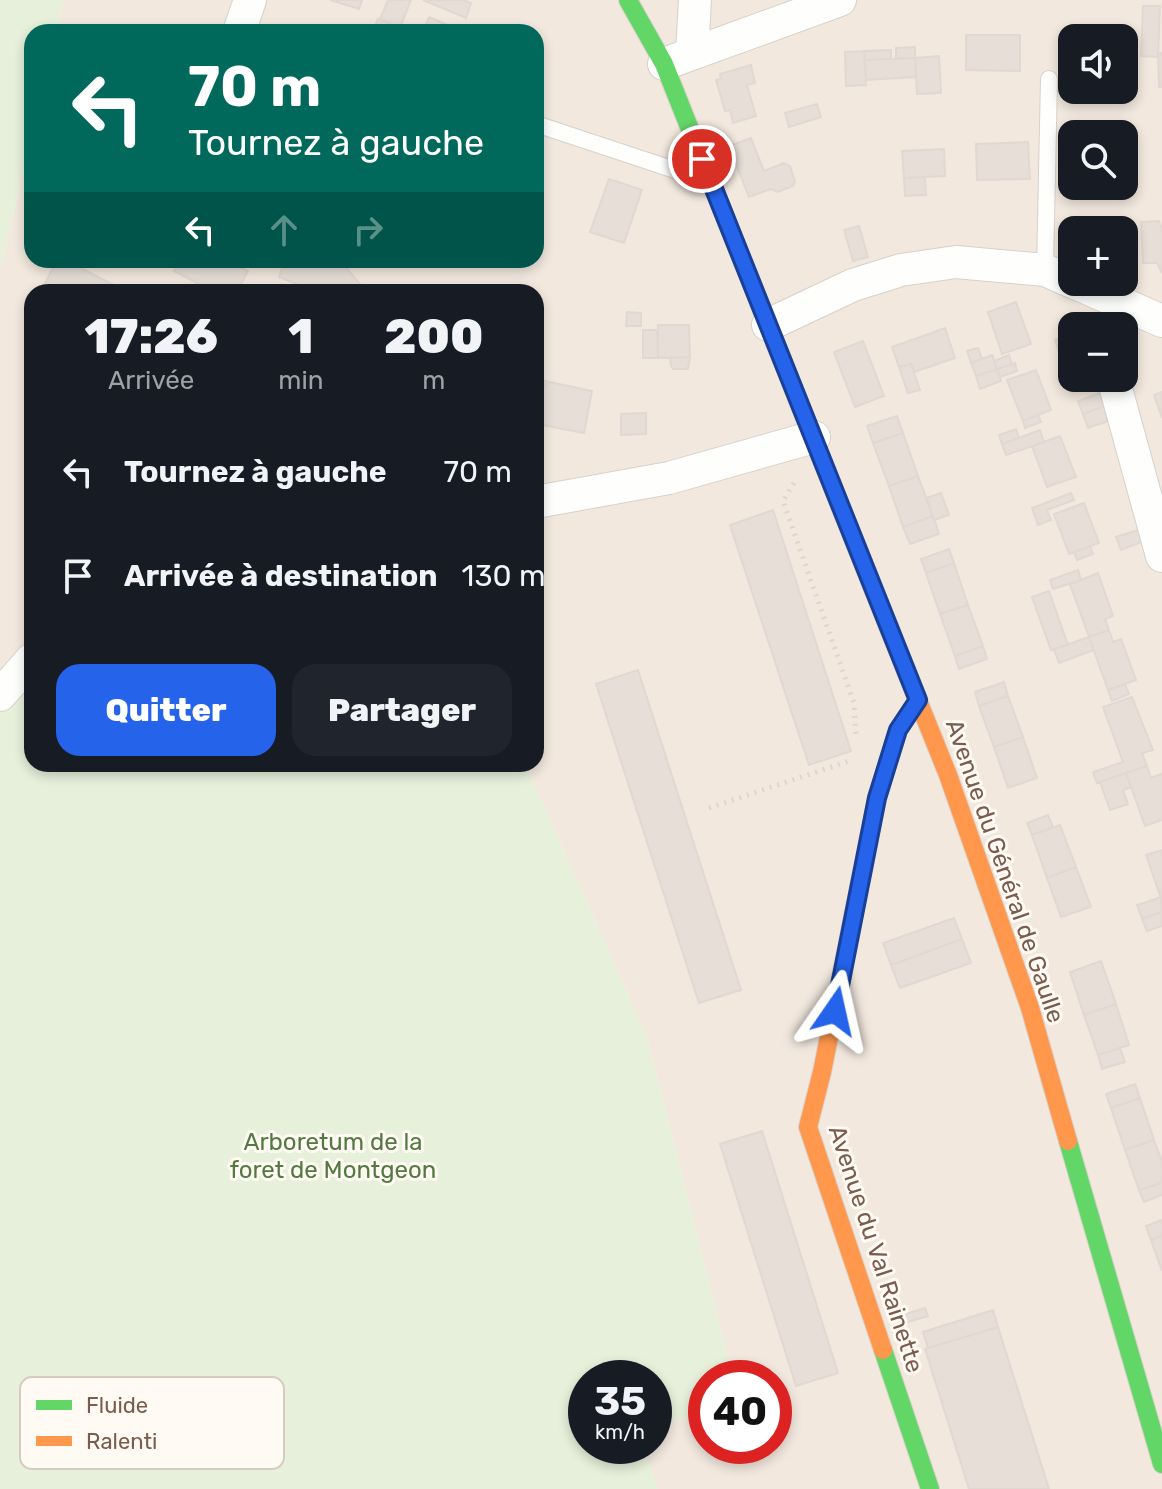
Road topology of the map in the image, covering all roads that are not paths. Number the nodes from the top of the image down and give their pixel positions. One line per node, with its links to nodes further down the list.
1 (250, 0): 5 (street)
2 (628, 0): 6 (street, Avenue du Général de Gaulle)
3 (695, 0): 6 (street)
4 (840, 0): 6 (street)
5 (242, 24)
6 (678, 58): 9 (street, Avenue du Général de Gaulle)
7 (1049, 79): 10 (lane)
8 (544, 127): 9 (lane)
9 (711, 183): 16 (street, Avenue du Général de Gaulle)
10 (1059, 216)
11 (1058, 277): 16 (street)
12 (1092, 296): 13 (street)
13 (1118, 312)
14 (1138, 318): 15 (street)
15 (1162, 321)
16 (768, 325): 18 (street, Avenue du Général de Gaulle)
17 (1117, 392): 20 (street)
18 (814, 437): 19 (street); 23 (street, Avenue du Général de Gaulle)
19 (544, 501)
20 (1162, 556)
21 (24, 668): 22 (street)
22 (0, 695)
23 (918, 700): 24 (street, Avenue du Général de Gaulle); 25 (street, Avenue du Val Rainette)
24 (1162, 1464)
25 (930, 1489)

